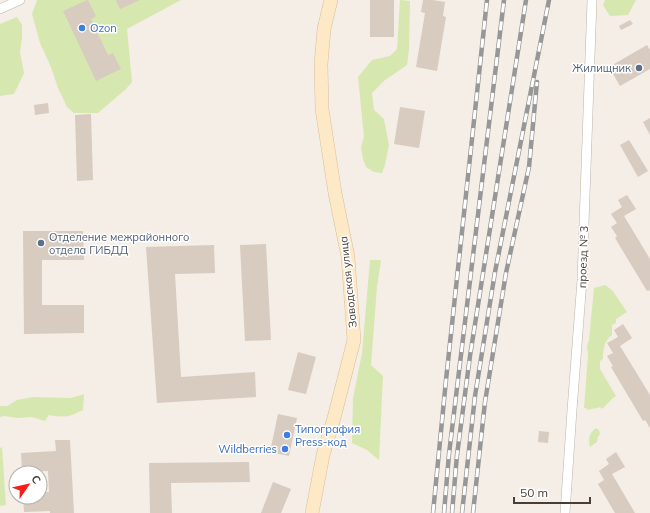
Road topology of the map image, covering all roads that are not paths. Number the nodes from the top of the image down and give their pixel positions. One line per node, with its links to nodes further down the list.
1 (20, 0): 4 (street)
2 (330, 0): 5 (main road, Заводская улица)
3 (592, 0): 6 (street, проезд № 3)
4 (0, 9)
5 (312, 513)
6 (565, 513)

